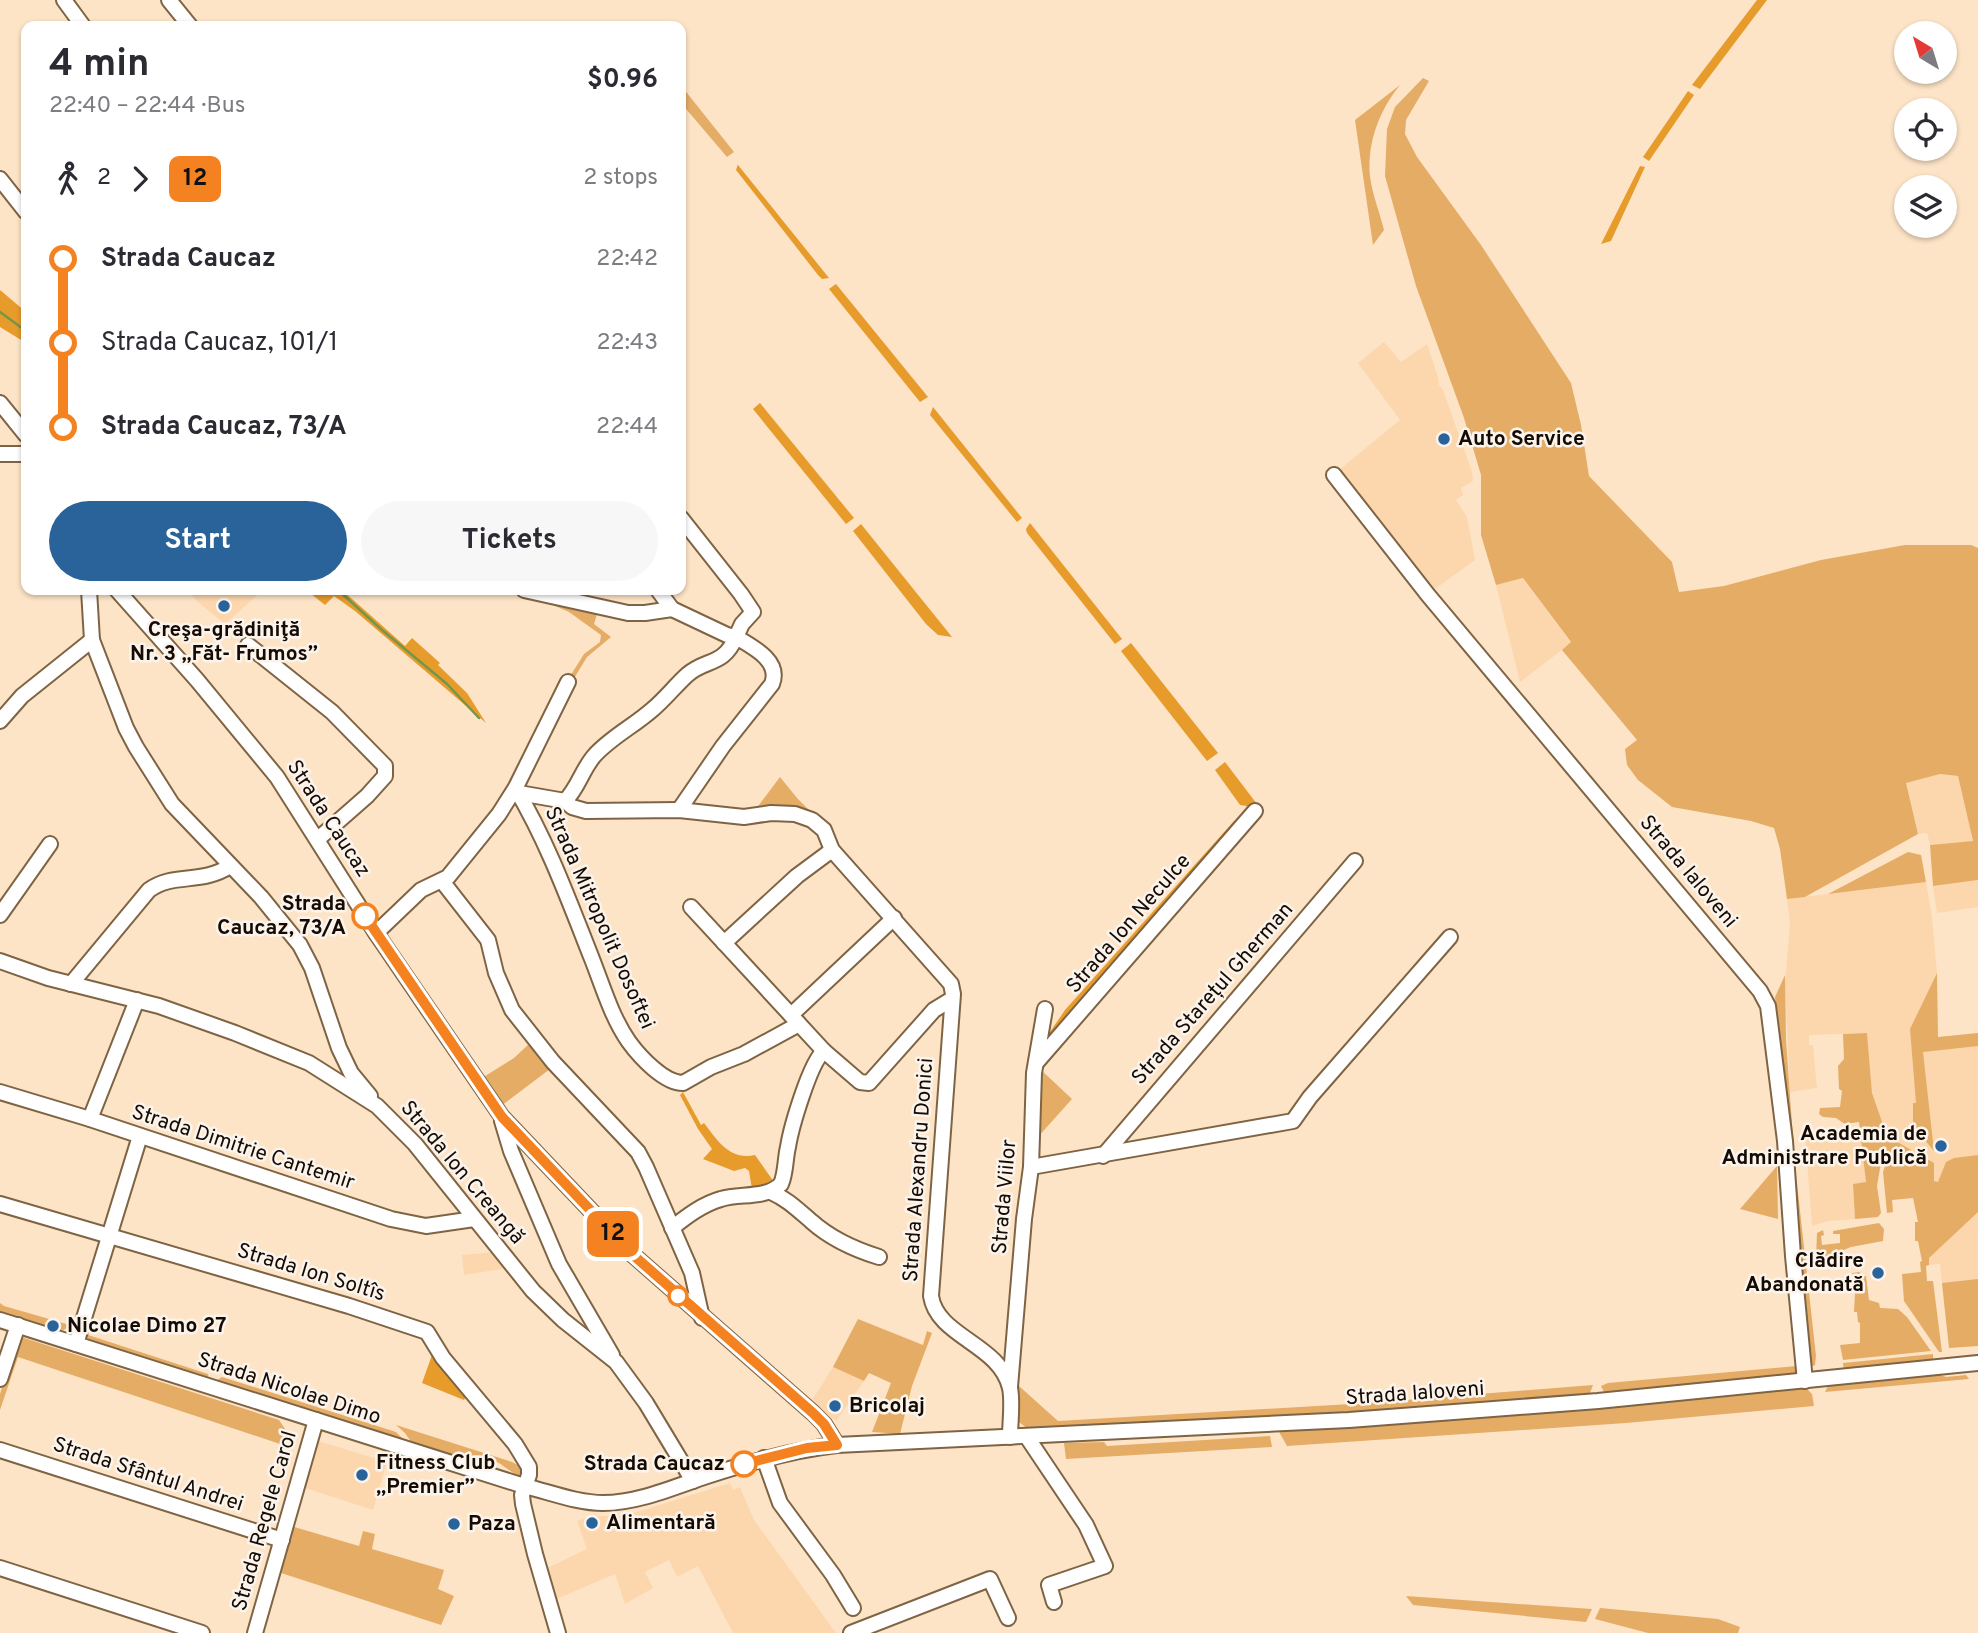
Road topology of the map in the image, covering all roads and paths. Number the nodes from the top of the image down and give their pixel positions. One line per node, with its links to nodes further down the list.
1 (64, 0): 3 (street)
2 (169, 0): 4 (street)
3 (79, 21)
4 (186, 21)
5 (0, 179): 6 (street)
6 (21, 206)
7 (0, 403): 8 (street)
8 (21, 429)
9 (0, 454): 10 (street)
10 (21, 454)
11 (1334, 475): 67 (street, Strada Ialoveni)
12 (686, 525): 18 (street)
13 (89, 595): 19 (street)
14 (121, 595): 27 (street, Strada Caucaz)
15 (548, 595): 17 (street)
16 (662, 595): 17 (street)
17 (673, 609): 18 (street)
18 (736, 636): 24 (street, Strada Mitropolit Dosoftei); 25 (street)
19 (92, 640): 22 (street); 31 (street)
20 (248, 645): 27 (street)
21 (568, 681): 23 (street)
22 (0, 721)
23 (517, 790): 24 (street, Strada Mitropolit Dosoftei); 32 (street); 44 (street, Strada Mitropolit Dosoftei)
24 (565, 801): 25 (street, Strada Mitropolit Dosoftei)
25 (679, 810): 29 (street, Strada Alexandru Donici)
26 (1255, 811): 46 (street, Strada Ion Neculce)
27 (318, 839): 36 (street, Strada Caucaz)
28 (50, 844): 34 (street)
29 (832, 850): 35 (street, Strada Alexandru Donici); 38 (street)
30 (1355, 861): 52 (street, Strada Starețul Gherman)
31 (230, 866): 40 (street); 48 (street)
32 (442, 881): 36 (street); 57 (street)
33 (691, 907): 38 (street, Strada Alexandru Donici)
34 (0, 915)
35 (894, 918): 41 (street, Strada Alexandru Donici); 44 (street)
36 (376, 933): 49 (street, Strada Caucaz)
37 (1450, 937): 52 (street)
38 (724, 943): 44 (street, Strada Alexandru Donici)
39 (0, 961): 40 (street, Strada Ion Creangă)
40 (71, 984): 42 (street, Strada Ion Creangă)
41 (952, 999): 45 (street, Strada Alexandru Donici); 68 (street, Strada Alexandru Donici)
42 (137, 1000): 48 (street, Strada Ion Creangă); 50 (street)
43 (1045, 1009): 46 (street, Strada Viilor)
44 (795, 1020): 45 (street, Strada Alexandru Donici)
45 (824, 1051): 54 (street)
46 (1035, 1064): 53 (street, Strada Viilor)
47 (0, 1092): 50 (street, Strada Dimitrie Cantemir)
48 (377, 1105): 56 (street, Strada Ion Creangă)
49 (502, 1117): 60 (street, Strada Caucaz); 64 (street)
50 (90, 1119): 51 (street, Strada Dimitrie Cantemir)
51 (140, 1136): 56 (street, Strada Dimitrie Cantemir); 58 (street)
52 (1103, 1156): 53 (street)
53 (1031, 1167): 68 (street, Strada Viilor)
54 (771, 1192): 57 (street); 59 (street, Strada Alexandru Donici)
55 (0, 1204): 58 (street, Strada Ion Soltîs)
56 (474, 1219): 64 (street, Strada Ion Creangă)
57 (672, 1228): 60 (street)
58 (109, 1237): 63 (street); 76 (street, Strada Ion Soltîs)
59 (879, 1256)
60 (702, 1318): 72 (street, Strada Caucaz)
61 (0, 1320): 62 (street, Strada Nicolae Dimo)
62 (18, 1325): 63 (street, Strada Nicolae Dimo); 66 (street)
63 (76, 1344): 69 (street, Strada Nicolae Dimo)
64 (616, 1362): 75 (street, Strada Ion Creangă)
65 (1978, 1363): 67 (street, Strada Ialoveni)
66 (0, 1379)
67 (1805, 1381): 71 (street, Strada Ialoveni)
68 (1010, 1389): 70 (street, Strada Alexandru Donici)
69 (316, 1420): 76 (street, Strada Nicolae Dimo); 77 (street, Strada Regele Carol)
70 (1010, 1437): 71 (street); 72 (street)
71 (1027, 1437): 79 (street)
72 (837, 1445): 74 (street, Strada Nicolae Dimo)
73 (0, 1450): 77 (street, Strada Sfântul Andrei)
74 (764, 1458): 75 (street, Strada Nicolae Dimo); 80 (street)
75 (693, 1481): 76 (street, Strada Nicolae Dimo)
76 (524, 1486): 84 (street)
77 (282, 1541): 83 (street, Strada Regele Carol)
78 (0, 1568): 82 (street)
79 (1054, 1602)
80 (853, 1608)
81 (1008, 1618): 85 (street)
82 (202, 1633)
83 (255, 1633)
84 (558, 1633)
85 (851, 1633)

